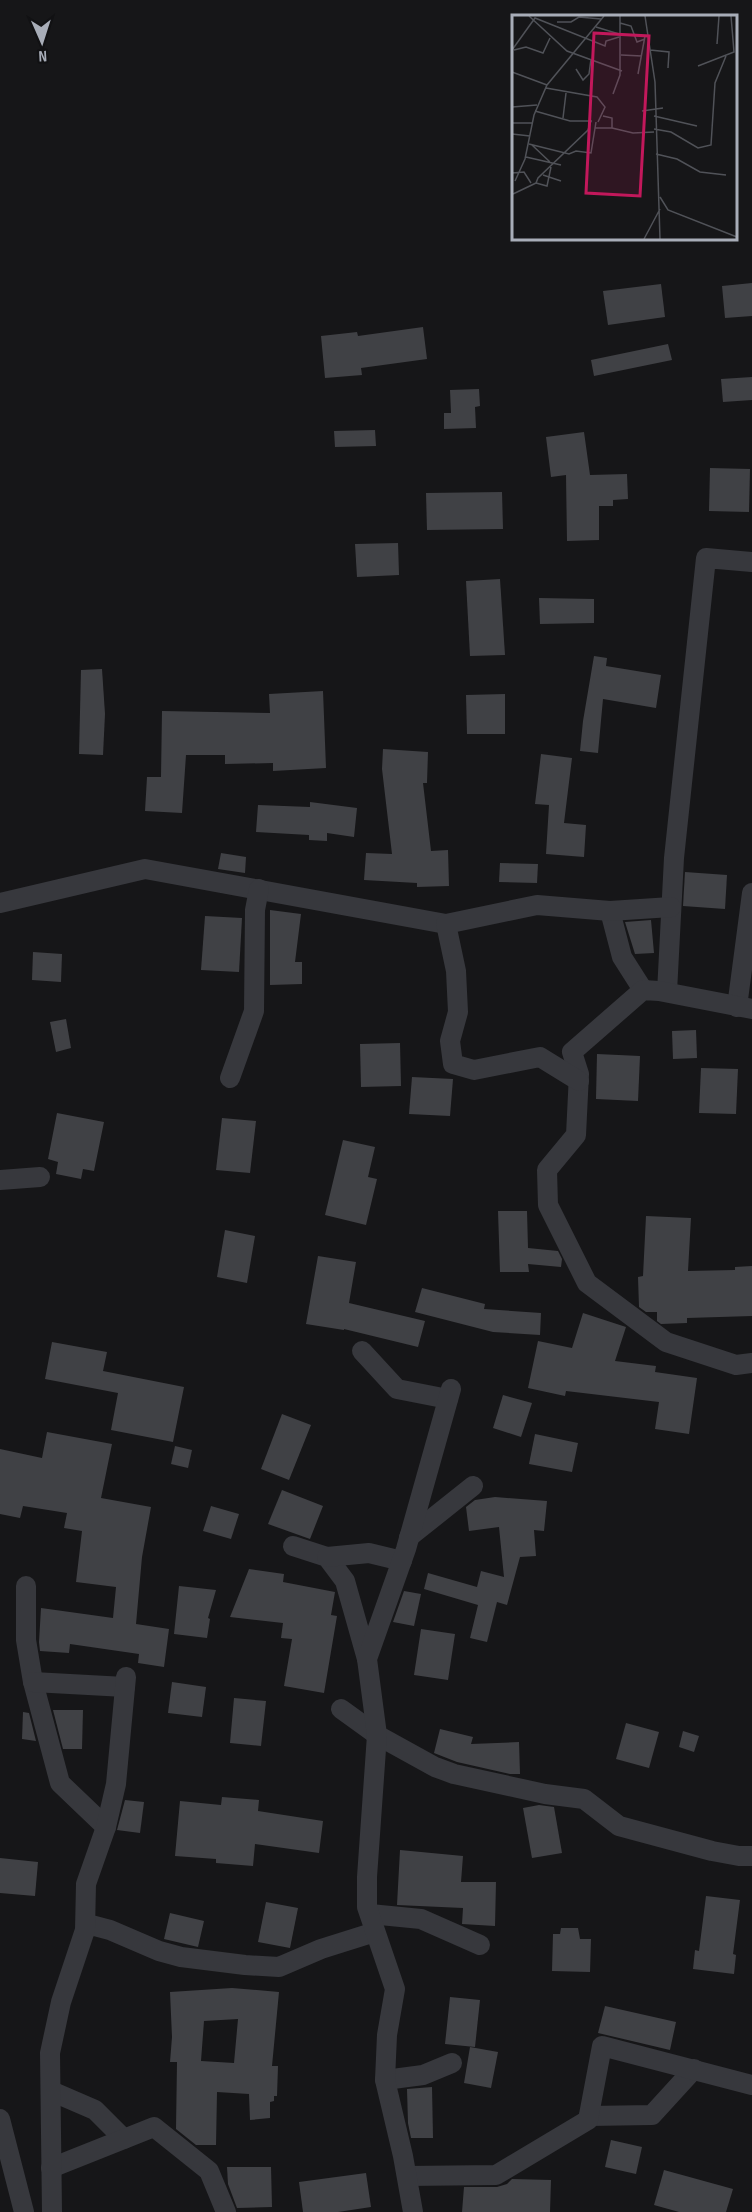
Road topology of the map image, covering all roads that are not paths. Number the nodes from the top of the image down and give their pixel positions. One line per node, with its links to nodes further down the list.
1 (752, 562): 5 (street)
2 (259, 889): 4 (street); 7 (street); 11 (street)
3 (752, 892): 10 (street)
4 (0, 903)
5 (672, 907): 6 (street); 9 (street)
6 (610, 911): 7 (street); 8 (street)
7 (446, 924): 12 (street)
8 (643, 990): 9 (street); 12 (street)
9 (667, 992): 10 (street)
10 (745, 1008)
11 (230, 1078)
12 (579, 1081): 16 (street)
13 (40, 1177): 14 (street)
14 (0, 1180)
15 (362, 1351): 18 (street)
16 (752, 1363)
17 (473, 1486): 18 (street)
18 (410, 1538): 21 (street)
19 (293, 1546): 20 (street)
20 (327, 1557): 21 (street); 23 (street)
21 (402, 1560): 23 (street)
22 (26, 1586): 24 (street)
23 (367, 1659): 26 (street)
24 (33, 1682): 27 (street); 27 (street)
25 (341, 1709): 26 (street)
26 (377, 1735): 28 (street); 29 (street)
27 (106, 1827): 30 (street)
28 (752, 1856)
29 (373, 1923): 30 (street); 31 (street); 34 (street)
30 (85, 1930): 36 (street)
31 (480, 1946)
32 (452, 2063): 34 (street)
33 (694, 2069): 35 (street); 37 (street); 37 (street)
34 (385, 2080): 41 (street)
35 (752, 2085)
36 (51, 2091): 39 (street); 40 (street)
37 (589, 2116): 41 (street)
38 (0, 2119): 42 (street)
39 (124, 2139): 40 (street); 44 (street)
40 (51, 2168): 43 (street)
41 (407, 2176): 45 (street)
42 (24, 2212)
43 (52, 2212)
44 (226, 2212)
45 (413, 2212)

